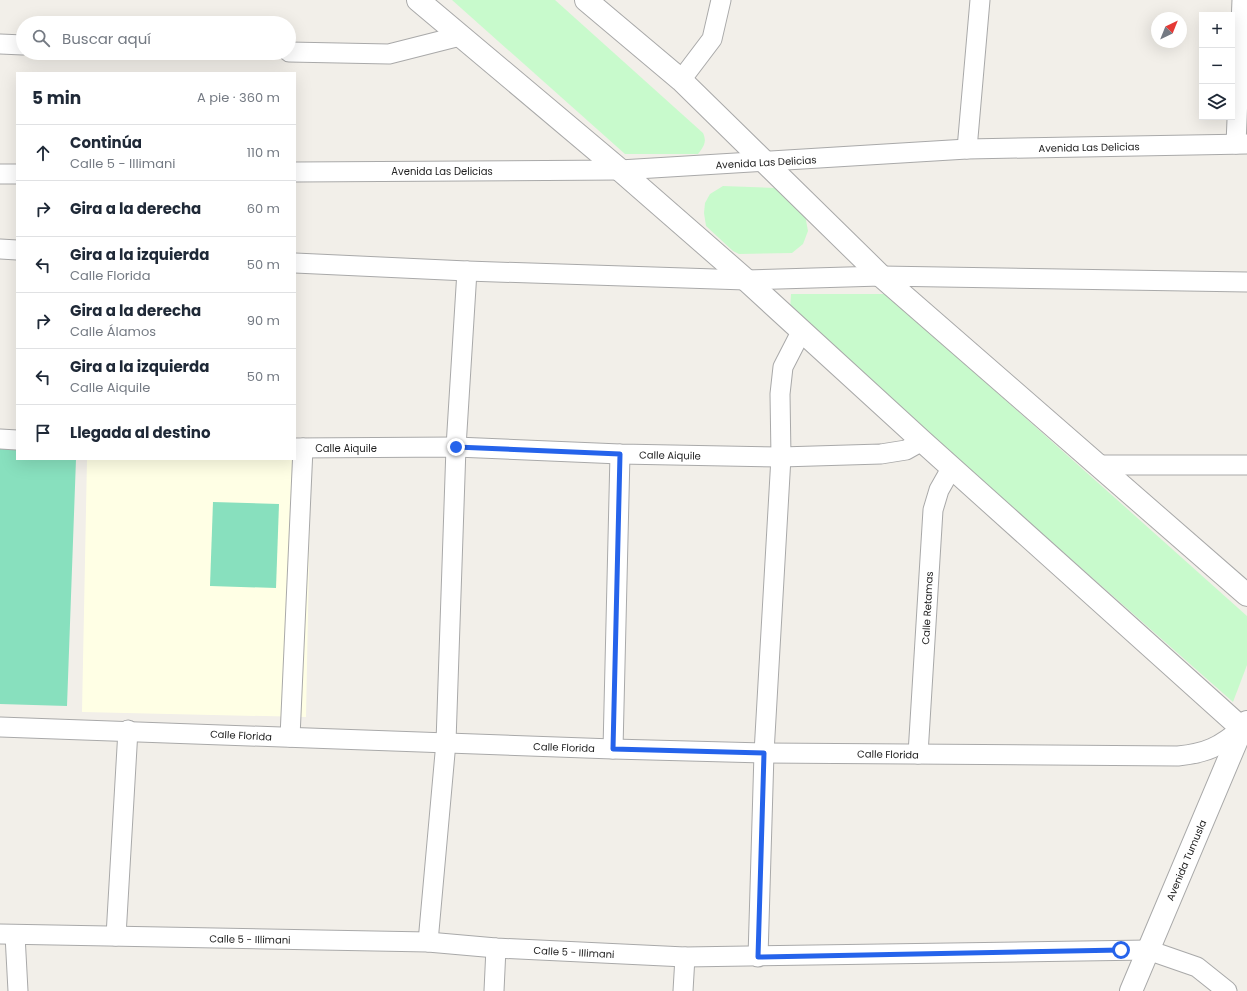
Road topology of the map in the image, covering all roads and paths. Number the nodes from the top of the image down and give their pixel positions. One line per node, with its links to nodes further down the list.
1 (418, 0): 6 (street)
2 (586, 0): 10 (street)
3 (721, 0): 10 (street)
4 (980, 0): 12 (street)
5 (1240, 0): 11 (street)
6 (460, 36): 9 (street); 14 (street)
7 (0, 44): 8 (street)
8 (16, 45)
9 (296, 52)
10 (681, 80): 13 (street)
11 (1242, 144): 12 (street, Avenida Las Delicias)
12 (967, 149): 13 (street, Avenida Las Delicias)
13 (763, 162): 14 (street, Avenida Las Delicias); 22 (street)
14 (620, 170): 15 (street, Avenida Las Delicias); 23 (street)
15 (296, 172)
16 (0, 174): 17 (street)
17 (16, 174)
18 (0, 249): 19 (street)
19 (16, 250)
20 (296, 263): 21 (street)
21 (467, 271): 23 (street); 29 (street)
22 (881, 276): 23 (street); 24 (street); 33 (street)
23 (746, 280): 25 (street)
24 (1247, 282)
25 (802, 330): 28 (street); 32 (street)
26 (0, 439): 27 (street)
27 (16, 440)
28 (922, 441): 32 (street, Calle Aiquile); 35 (street)
29 (456, 447): 30 (street, Calle Aiquile); 31 (street, Calle Aiquile); 41 (street)
30 (299, 448): 40 (street)
31 (620, 454): 32 (street, Calle Aiquile); 42 (street)
32 (781, 457): 43 (street)
33 (1100, 465): 34 (street); 36 (street)
34 (1247, 465)
35 (952, 467): 38 (street); 44 (street, Calle Retamas)
36 (1247, 595)
37 (0, 727): 39 (street, Calle Florida)
38 (1245, 728): 44 (street, Calle Florida); 49 (street, Avenida Tumusla)
39 (128, 730): 40 (street, Calle Florida); 46 (street)
40 (290, 737): 41 (street, Calle Florida)
41 (446, 742): 42 (street, Calle Florida); 47 (street)
42 (613, 749): 43 (street, Calle Florida)
43 (764, 753): 44 (street, Calle Florida); 51 (street)
44 (918, 754)
45 (8, 935): 46 (street, Calle 5 - Illimani); 52 (street)
46 (116, 936): 47 (street, Calle 5 - Illimani)
47 (428, 942): 48 (street, Calle 5 - Illimani)
48 (496, 948): 50 (street, Calle 5 - Illimani); 53 (street)
49 (1148, 950): 51 (street, Calle 5 - Illimani); 55 (street, Avenida Tumusla); 56 (street)
50 (685, 957): 51 (street, Calle 5 - Illimani); 54 (street)
51 (758, 957)
52 (18, 991)
53 (494, 991)
54 (683, 991)
55 (1131, 991)
56 (1227, 991)

